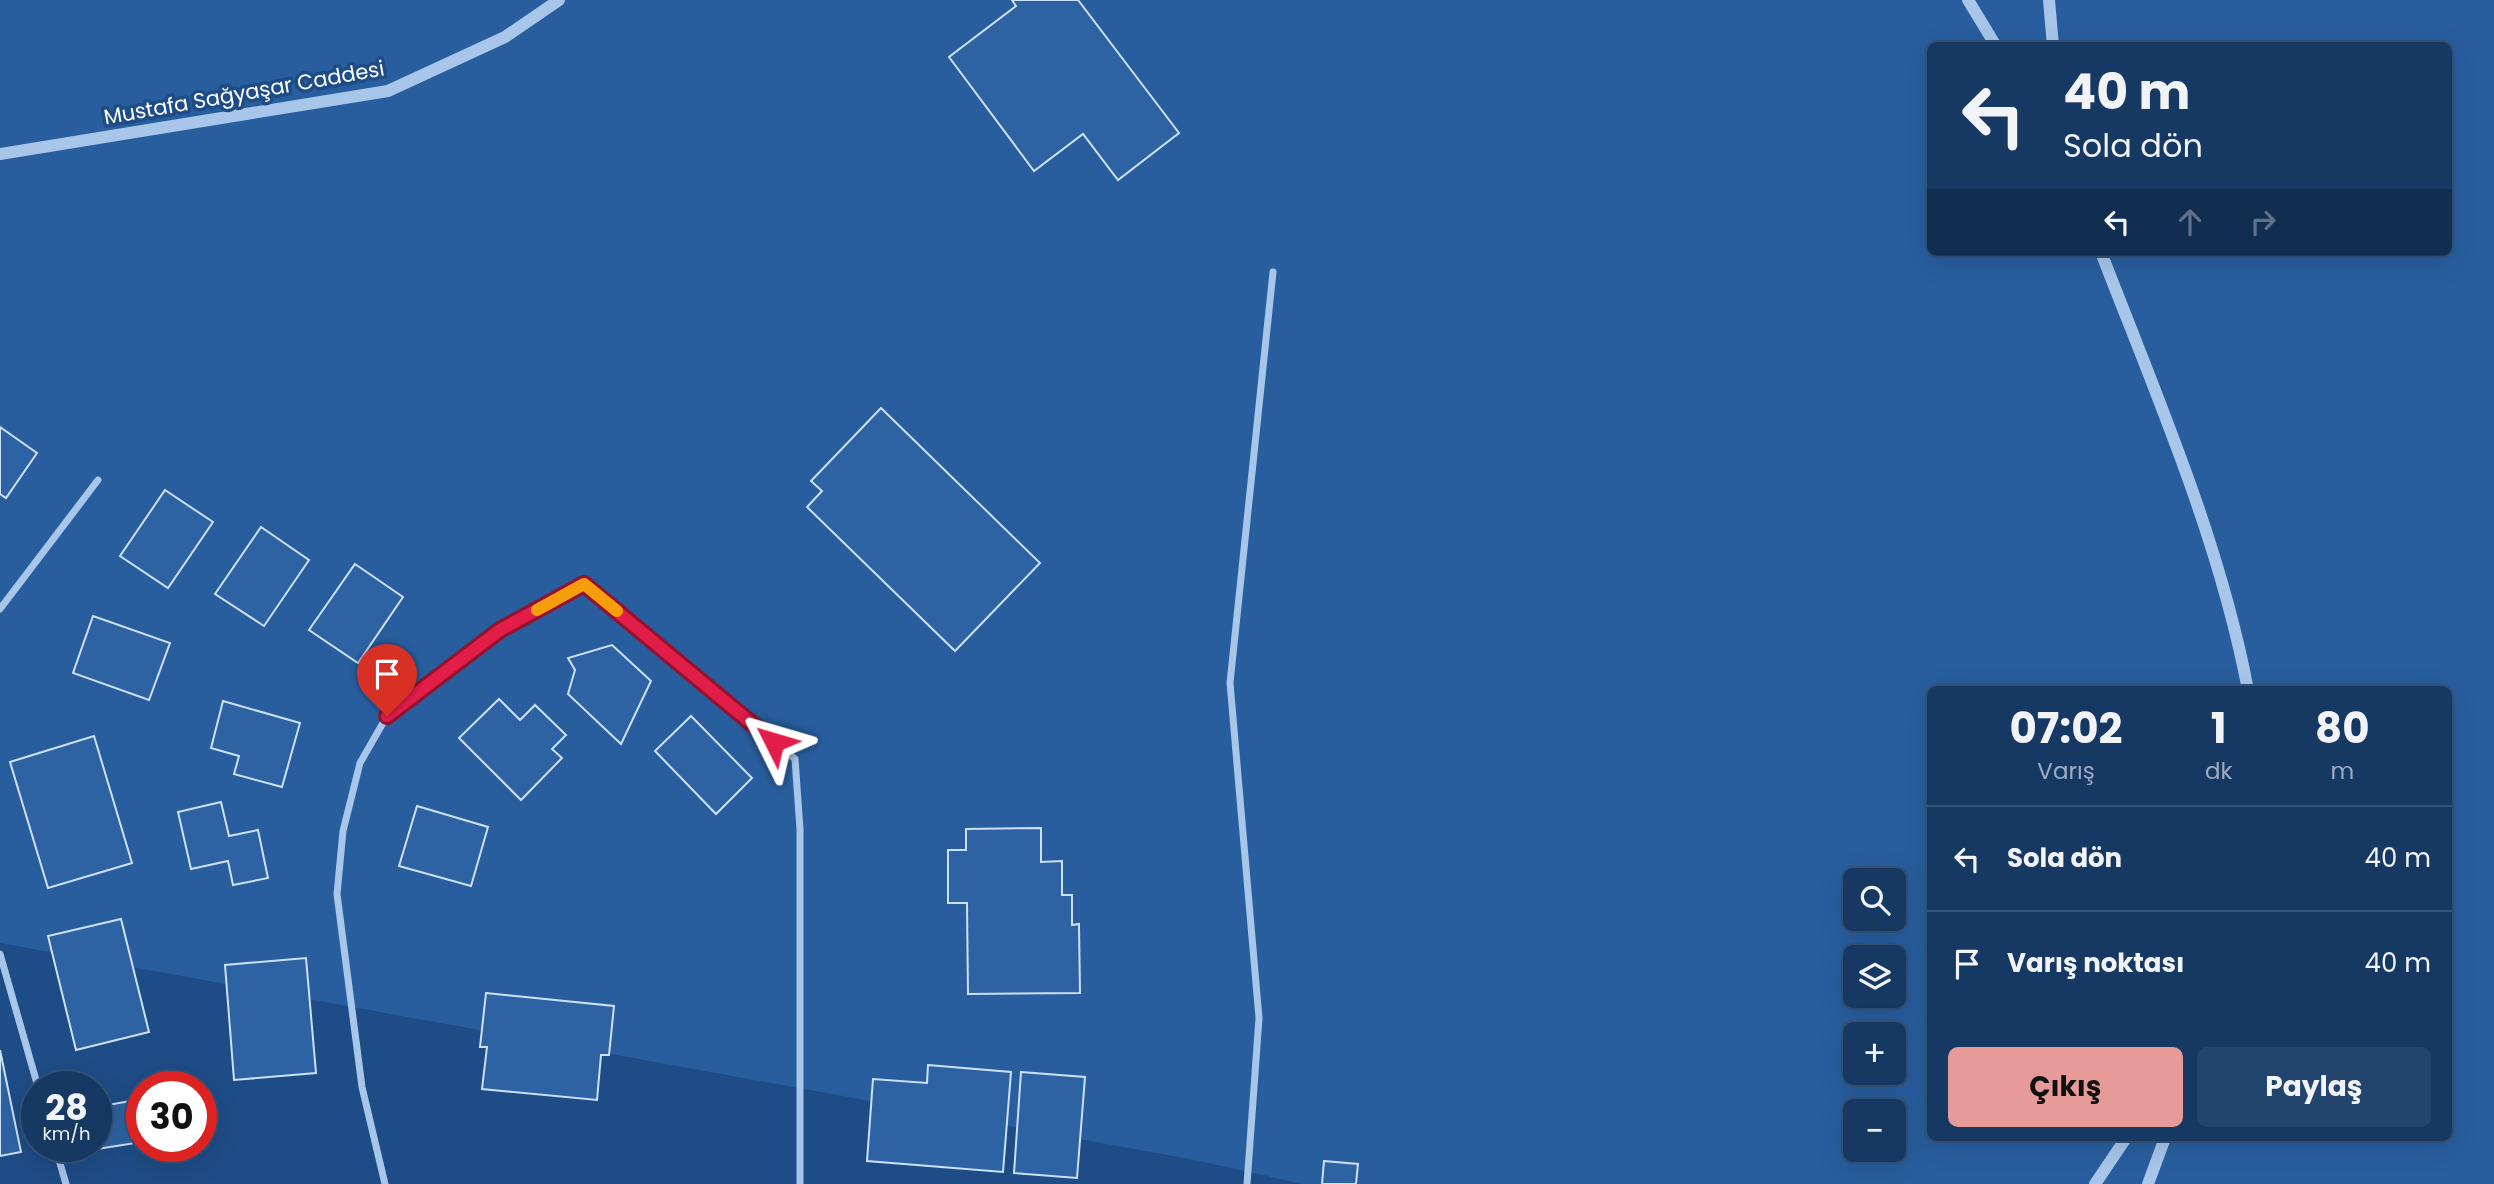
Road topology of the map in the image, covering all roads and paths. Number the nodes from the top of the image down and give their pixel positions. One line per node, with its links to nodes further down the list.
1 (558, 0): 6 (street, Mustafa Sağyaşar Caddesi)
2 (1968, 0): 4 (street)
3 (2049, 0): 5 (street)
4 (1994, 42)
5 (2053, 42)
6 (0, 154)
7 (2103, 256): 11 (street)
8 (1273, 272): 21 (street)
9 (98, 480): 10 (street)
10 (0, 609)
11 (2247, 686)
12 (0, 954): 13 (street)
13 (33, 1071)
14 (2124, 1141): 22 (street)
15 (2164, 1141): 17 (street)
16 (60, 1162): 18 (street)
17 (2154, 1167): 23 (street); 24 (street)
18 (66, 1184)
19 (385, 1184): 20 (street)
20 (800, 1184)
21 (1247, 1184)
22 (2095, 1184)
23 (2148, 1184)
24 (2155, 1184)

